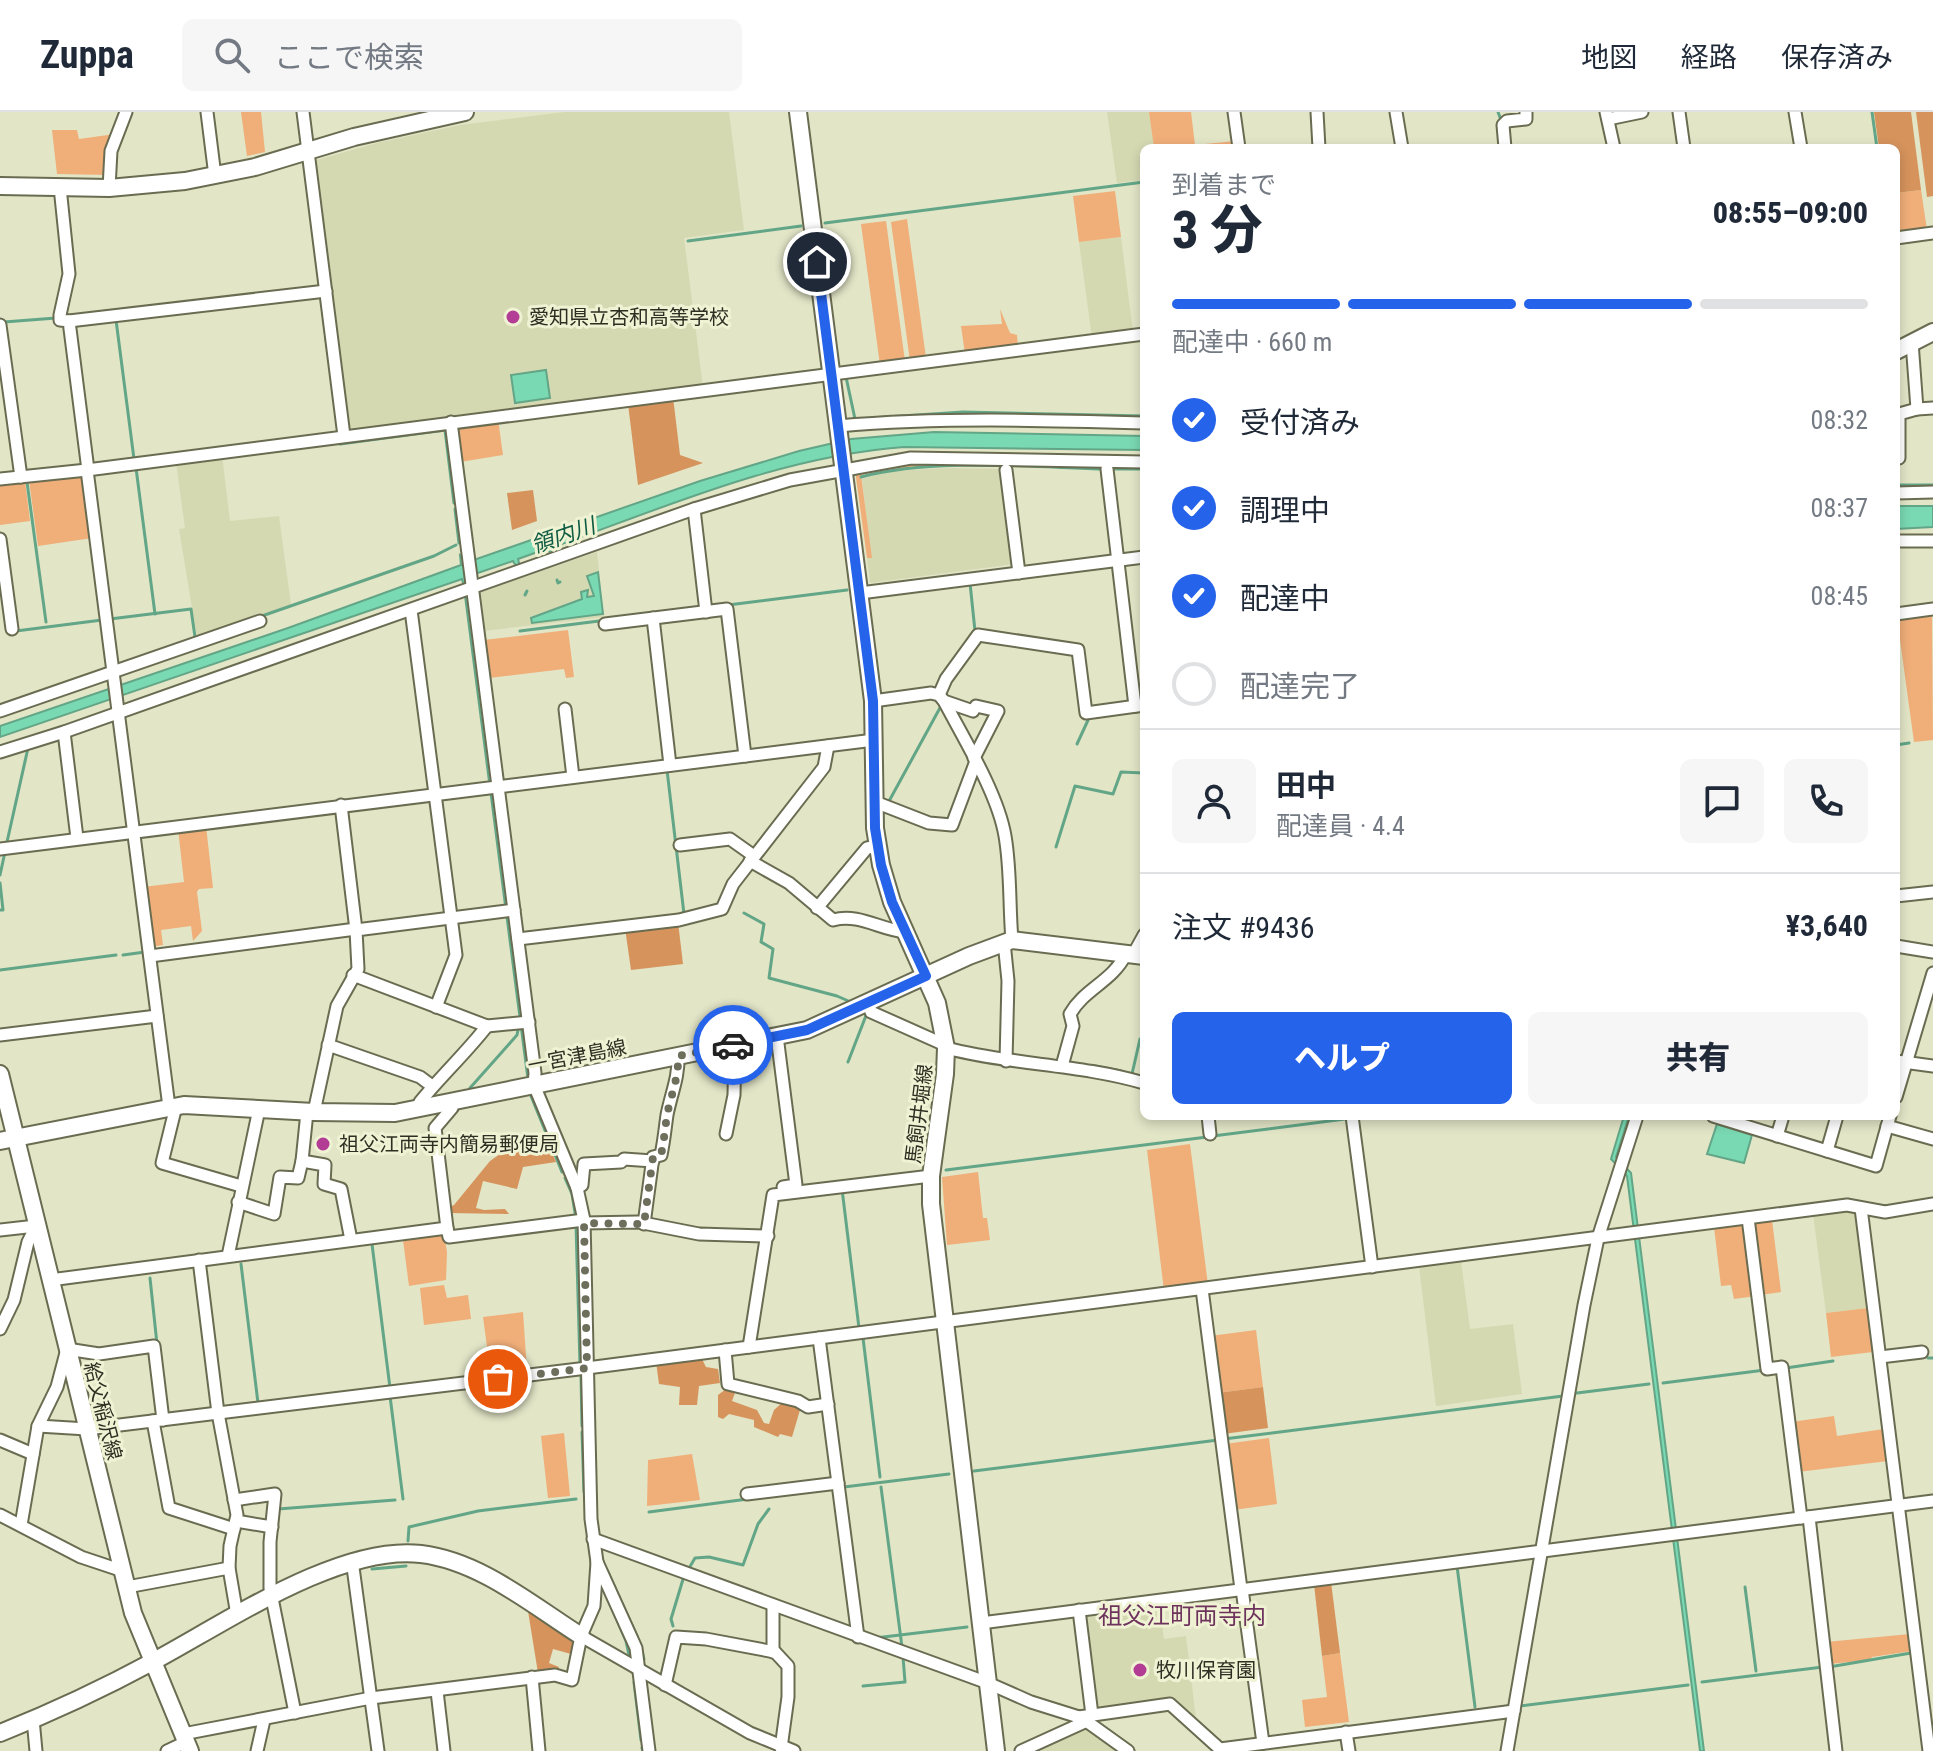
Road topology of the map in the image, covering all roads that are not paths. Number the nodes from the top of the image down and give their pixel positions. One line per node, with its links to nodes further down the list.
1 (126, 112): 26 (street)
2 (207, 112): 23 (street)
3 (303, 112): 22 (street)
4 (465, 112): 14 (main road)
5 (798, 112): 35 (main road, 馬飼井堀線)
6 (1234, 112): 15 (street)
7 (1317, 112): 16 (street)
8 (1396, 112): 17 (street)
9 (1526, 112): 18 (street)
10 (1642, 112): 13 (street)
11 (1679, 112): 20 (street)
12 (1795, 112): 21 (street)
13 (1607, 116): 19 (street)
14 (412, 117): 22 (main road)
15 (1238, 144)
16 (1319, 144)
17 (1401, 144)
18 (1505, 144)
19 (1613, 144)
20 (1683, 144)
21 (1800, 144)
22 (308, 152): 23 (main road); 29 (street)
23 (215, 176): 26 (main road)
24 (0, 186): 25 (main road)
25 (60, 187): 26 (main road); 30 (street)
26 (109, 188)
27 (1933, 233): 28 (street)
28 (1900, 237)
29 (326, 291): 30 (street); 42 (street)
30 (69, 321): 46 (street)
31 (0, 325): 48 (street)
32 (1933, 332): 34 (main road)
33 (1140, 335): 35 (street)
34 (1902, 347): 37 (street)
35 (832, 374): 39 (street); 41 (main road, 馬飼井堀線)
36 (1933, 408): 37 (street)
37 (1917, 409): 38 (street)
38 (1900, 414)
39 (451, 422): 42 (street); 59 (street)
40 (1140, 423): 41 (street)
41 (838, 426): 44 (main road, 馬飼井堀線)
42 (344, 436): 46 (street)
43 (1140, 462): 44 (street)
44 (844, 468): 52 (street); 60 (main road, 馬飼井堀線)
45 (1107, 469): 57 (street)
46 (88, 470): 48 (street); 69 (street)
47 (1006, 470): 58 (street)
48 (21, 477): 49 (street)
49 (0, 479)
50 (1933, 492): 51 (street)
51 (1900, 493)
52 (694, 509): 59 (street); 63 (street)
53 (0, 539): 68 (street)
54 (1900, 541): 55 (street)
55 (1933, 541)
56 (1140, 557): 57 (street)
57 (1118, 560): 58 (street); 72 (street)
58 (1019, 573): 60 (street)
59 (473, 588): 62 (street); 84 (street)
60 (860, 593): 71 (main road, 馬飼井堀線)
61 (1933, 609): 64 (street)
62 (411, 610): 75 (street); 85 (street)
63 (706, 612): 65 (street); 80 (street)
64 (1900, 613)
65 (653, 618): 67 (street); 82 (street)
66 (260, 621): 69 (street)
67 (605, 624)
68 (12, 629)
69 (113, 674): 74 (street); 75 (street)
70 (941, 698): 71 (street); 72 (street); 81 (street); 81 (street)
71 (873, 701): 77 (main road, 馬飼井堀線)
72 (1139, 706)
73 (565, 709): 83 (street)
74 (0, 711)
75 (118, 711): 76 (street); 88 (street)
76 (64, 732): 79 (street); 89 (street)
77 (874, 740): 78 (street); 86 (main road, 馬飼井堀線)
78 (828, 746): 80 (street); 93 (street)
79 (0, 752)
80 (745, 756): 82 (street)
81 (975, 759): 86 (street); 102 (street)
82 (670, 765): 83 (street)
83 (573, 777): 84 (street)
84 (494, 786): 85 (street); 97 (street)
85 (435, 794): 87 (street); 98 (street)
86 (875, 802): 91 (main road, 馬飼井堀線)
87 (341, 805): 88 (street); 99 (street)
88 (134, 831): 89 (street); 106 (street)
89 (77, 838): 92 (street)
90 (680, 845): 93 (street)
91 (878, 846): 96 (street); 100 (main road, 馬飼井堀線)
92 (0, 849)
93 (752, 859): 96 (street); 101 (street)
94 (1933, 892): 95 (street)
95 (1900, 896)
96 (817, 908): 100 (street)
97 (510, 910): 98 (street); 101 (street)
98 (452, 918): 99 (street); 111 (street)
99 (356, 929): 106 (street); 108 (street)
100 (906, 932): 109 (main road, 馬飼井堀線)
101 (518, 939): 113 (street)
102 (1008, 941): 105 (main road); 109 (main road, 一宮津島線); 121 (street)
103 (1900, 947): 104 (street)
104 (1933, 952)
105 (1135, 955): 123 (street)
106 (150, 956): 112 (street)
107 (1933, 973): 122 (street)
108 (353, 975): 111 (street); 118 (street)
109 (926, 976): 110 (main road, 一宮津島線); 119 (main road, 馬飼井堀線)
110 (869, 1003): 116 (main road, 一宮津島線); 119 (street)
111 (436, 1007): 114 (street)
112 (157, 1016): 115 (street); 130 (street)
113 (524, 1023): 114 (street); 127 (street)
114 (487, 1026): 128 (street)
115 (0, 1035)
116 (777, 1036): 117 (main road, 一宮津島線); 152 (street)
117 (735, 1044): 120 (main road, 一宮津島線); 141 (street)
118 (328, 1045): 128 (street); 133 (street)
119 (945, 1047): 121 (street); 149 (main road, 馬飼井堀線)
120 (678, 1056): 127 (main road, 一宮津島線); 148 (street)
121 (1006, 1061): 123 (street)
122 (1901, 1063): 124 (street)
123 (1062, 1066): 126 (street)
124 (1933, 1066)
125 (0, 1074): 144 (main road, 給父稲沢線)
126 (1140, 1082)
127 (534, 1085): 129 (main road, 一宮津島線); 151 (street)
128 (432, 1086): 131 (street)
129 (450, 1102): 131 (main road, 一宮津島線); 160 (street)
130 (172, 1106): 132 (main road, 一宮津島線); 144 (main road, 一宮津島線); 150 (street)
131 (421, 1108): 133 (main road, 一宮津島線)
132 (259, 1109): 133 (main road, 一宮津島線); 150 (street)
133 (310, 1112): 147 (street)
134 (1208, 1120): 142 (street)
135 (1353, 1120): 167 (street)
136 (1636, 1120): 163 (street)
137 (1726, 1120): 143 (street)
138 (1782, 1120): 143 (street)
139 (1836, 1120): 146 (street)
140 (1889, 1121): 145 (street); 146 (street)
141 (726, 1134)
142 (1210, 1134)
143 (1777, 1136): 146 (street)
144 (7, 1139): 159 (main road, 給父稲沢線)
145 (1933, 1139)
146 (1827, 1151)
147 (302, 1161): 153 (street); 164 (street)
148 (653, 1161): 151 (street); 158 (street)
149 (931, 1176): 152 (street); 170 (main road, 馬飼井堀線)
150 (241, 1186): 153 (street)
151 (577, 1188): 157 (street)
152 (773, 1195): 162 (street)
153 (238, 1202): 165 (street)
154 (1933, 1204): 155 (street)
155 (1861, 1208): 156 (street); 177 (street)
156 (1748, 1218): 163 (street); 192 (street)
157 (584, 1222): 158 (street); 160 (street); 178 (street)
158 (644, 1224): 162 (street)
159 (36, 1226): 161 (street); 168 (main road, 給父稲沢線); 171 (street)
160 (447, 1228): 164 (street)
161 (0, 1230)
162 (768, 1236): 173 (street)
163 (1598, 1238): 167 (street); 197 (street)
164 (351, 1240): 165 (street)
165 (228, 1256): 166 (street)
166 (199, 1260): 168 (street); 180 (street)
167 (1372, 1267): 169 (street)
168 (50, 1280): 174 (main road, 給父稲沢線)
169 (1202, 1289): 170 (street); 202 (street)
170 (945, 1322): 172 (street); 207 (main road, 馬飼井堀線)
171 (0, 1329)
172 (819, 1338): 173 (street); 179 (street)
173 (749, 1347): 175 (street)
174 (67, 1349): 181 (street); 182 (street); 183 (main road, 給父稲沢線)
175 (725, 1350): 178 (street); 179 (street)
176 (1922, 1352): 177 (street)
177 (1880, 1357): 190 (street)
178 (587, 1368): 180 (street); 196 (street)
179 (828, 1404): 186 (street)
180 (218, 1413): 181 (street); 188 (street)
181 (158, 1420): 183 (street); 194 (street)
182 (38, 1426): 183 (street); 185 (street)
183 (87, 1429): 201 (main road, 給父稲沢線)
184 (0, 1440): 185 (street)
185 (33, 1454): 193 (street)
186 (838, 1483): 187 (street); 209 (street)
187 (747, 1494)
188 (234, 1500): 194 (street); 195 (street)
189 (1933, 1501): 190 (street)
190 (1898, 1505): 192 (street); 218 (street)
191 (0, 1515): 193 (street)
192 (1805, 1517): 197 (street); 243 (street)
193 (21, 1525): 201 (street)
194 (235, 1525): 195 (street); 200 (street)
195 (272, 1527): 203 (street)
196 (593, 1539): 199 (street); 204 (street)
197 (1542, 1551): 202 (street); 219 (street)
198 (352, 1560): 203 (main road); 208 (main road); 217 (street)
199 (597, 1562): 208 (street); 212 (street)
200 (229, 1568): 201 (street); 206 (street)
201 (125, 1579): 211 (main road, 給父稲沢線)
202 (1242, 1589): 205 (street); 228 (street)
203 (272, 1597): 206 (main road); 220 (street)
204 (773, 1605): 209 (street); 210 (street)
205 (1079, 1610): 207 (street); 221 (street)
206 (237, 1615): 211 (main road)
207 (981, 1623): 214 (main road, 馬飼井堀線)
208 (581, 1636): 212 (street); 213 (street)
209 (858, 1637): 214 (street)
210 (773, 1652): 215 (street); 229 (street)
211 (152, 1662): 222 (main road); 227 (main road, 給父稲沢線)
212 (638, 1670): 215 (street); 236 (street)
213 (532, 1677): 216 (street); 235 (street)
214 (988, 1683): 221 (street); 237 (main road, 馬飼井堀線)
215 (665, 1685): 229 (street)
216 (437, 1691): 217 (street); 234 (street)
217 (371, 1698): 220 (street); 233 (street)
218 (1928, 1702): 244 (street)
219 (1514, 1711): 224 (street); 242 (street)
220 (295, 1713): 223 (street)
221 (1086, 1718): 226 (street); 238 (street); 239 (street)
222 (33, 1719): 225 (main road); 230 (street)
223 (264, 1720): 227 (street); 232 (street)
224 (1346, 1732): 228 (street); 241 (street)
225 (0, 1733)
226 (1210, 1738): 228 (street); 240 (street)
227 (186, 1742): 231 (street)
228 (1260, 1746)
229 (788, 1749)
230 (36, 1751)
231 (167, 1751)
232 (257, 1751)
233 (378, 1751)
234 (444, 1751)
235 (539, 1751)
236 (649, 1751)
237 (996, 1751)
238 (1021, 1751)
239 (1128, 1751)
240 (1205, 1751)
241 (1349, 1751)
242 (1507, 1751)
243 (1836, 1751)
244 (1929, 1751)

